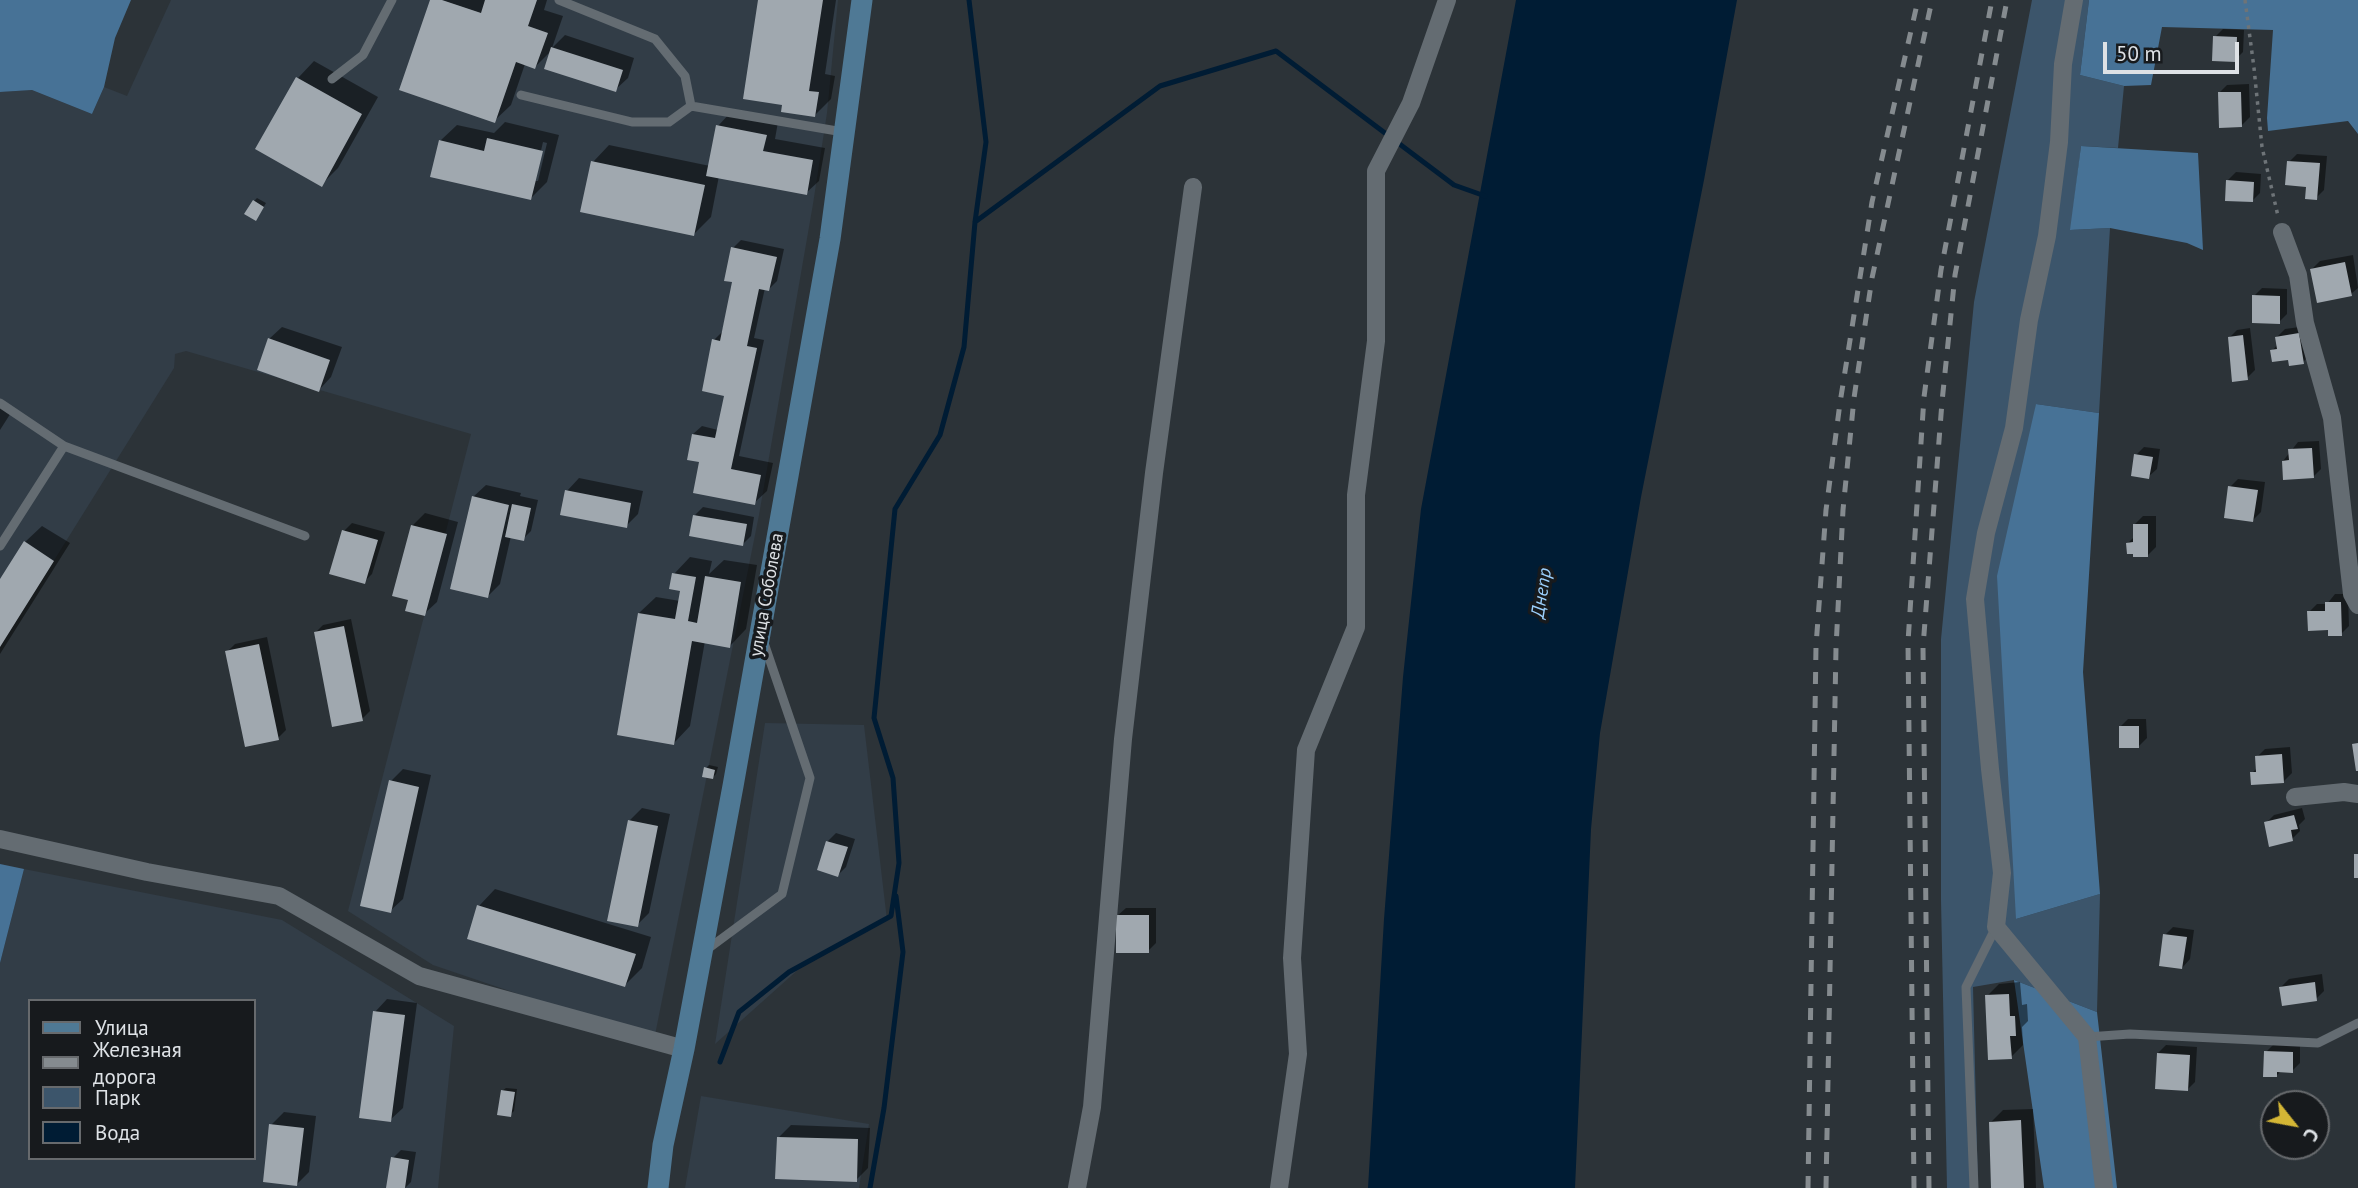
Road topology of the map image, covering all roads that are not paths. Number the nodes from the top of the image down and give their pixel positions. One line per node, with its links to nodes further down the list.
1 (393, 0): 6 (lane)
2 (559, 0): 8 (lane)
3 (862, 0): 9 (street, улица Соболева)
4 (1447, 0): 28 (street)
5 (2074, 0): 21 (street)
6 (332, 79)
7 (521, 95): 8 (lane)
8 (691, 106): 9 (lane)
9 (844, 132): 17 (street, улица Соболева)
10 (1194, 187): 27 (street)
11 (2282, 232): 16 (street)
12 (0, 403): 13 (lane)
13 (64, 446): 14 (lane); 15 (lane)
14 (305, 536)
15 (0, 546)
16 (2358, 605)
17 (760, 631): 22 (street, улица Соболева); 22 (lane)
18 (2358, 794): 19 (street)
19 (2295, 797)
20 (0, 839): 25 (street)
21 (1996, 927): 24 (street); 29 (lane)
22 (701, 954): 25 (street, улица Соболева)
23 (2358, 1023): 24 (lane)
24 (2087, 1037): 30 (street)
25 (684, 1049): 26 (street, улица Соболева)
26 (658, 1188)
27 (1077, 1188)
28 (1279, 1188)
29 (1974, 1188)
30 (2104, 1188)

